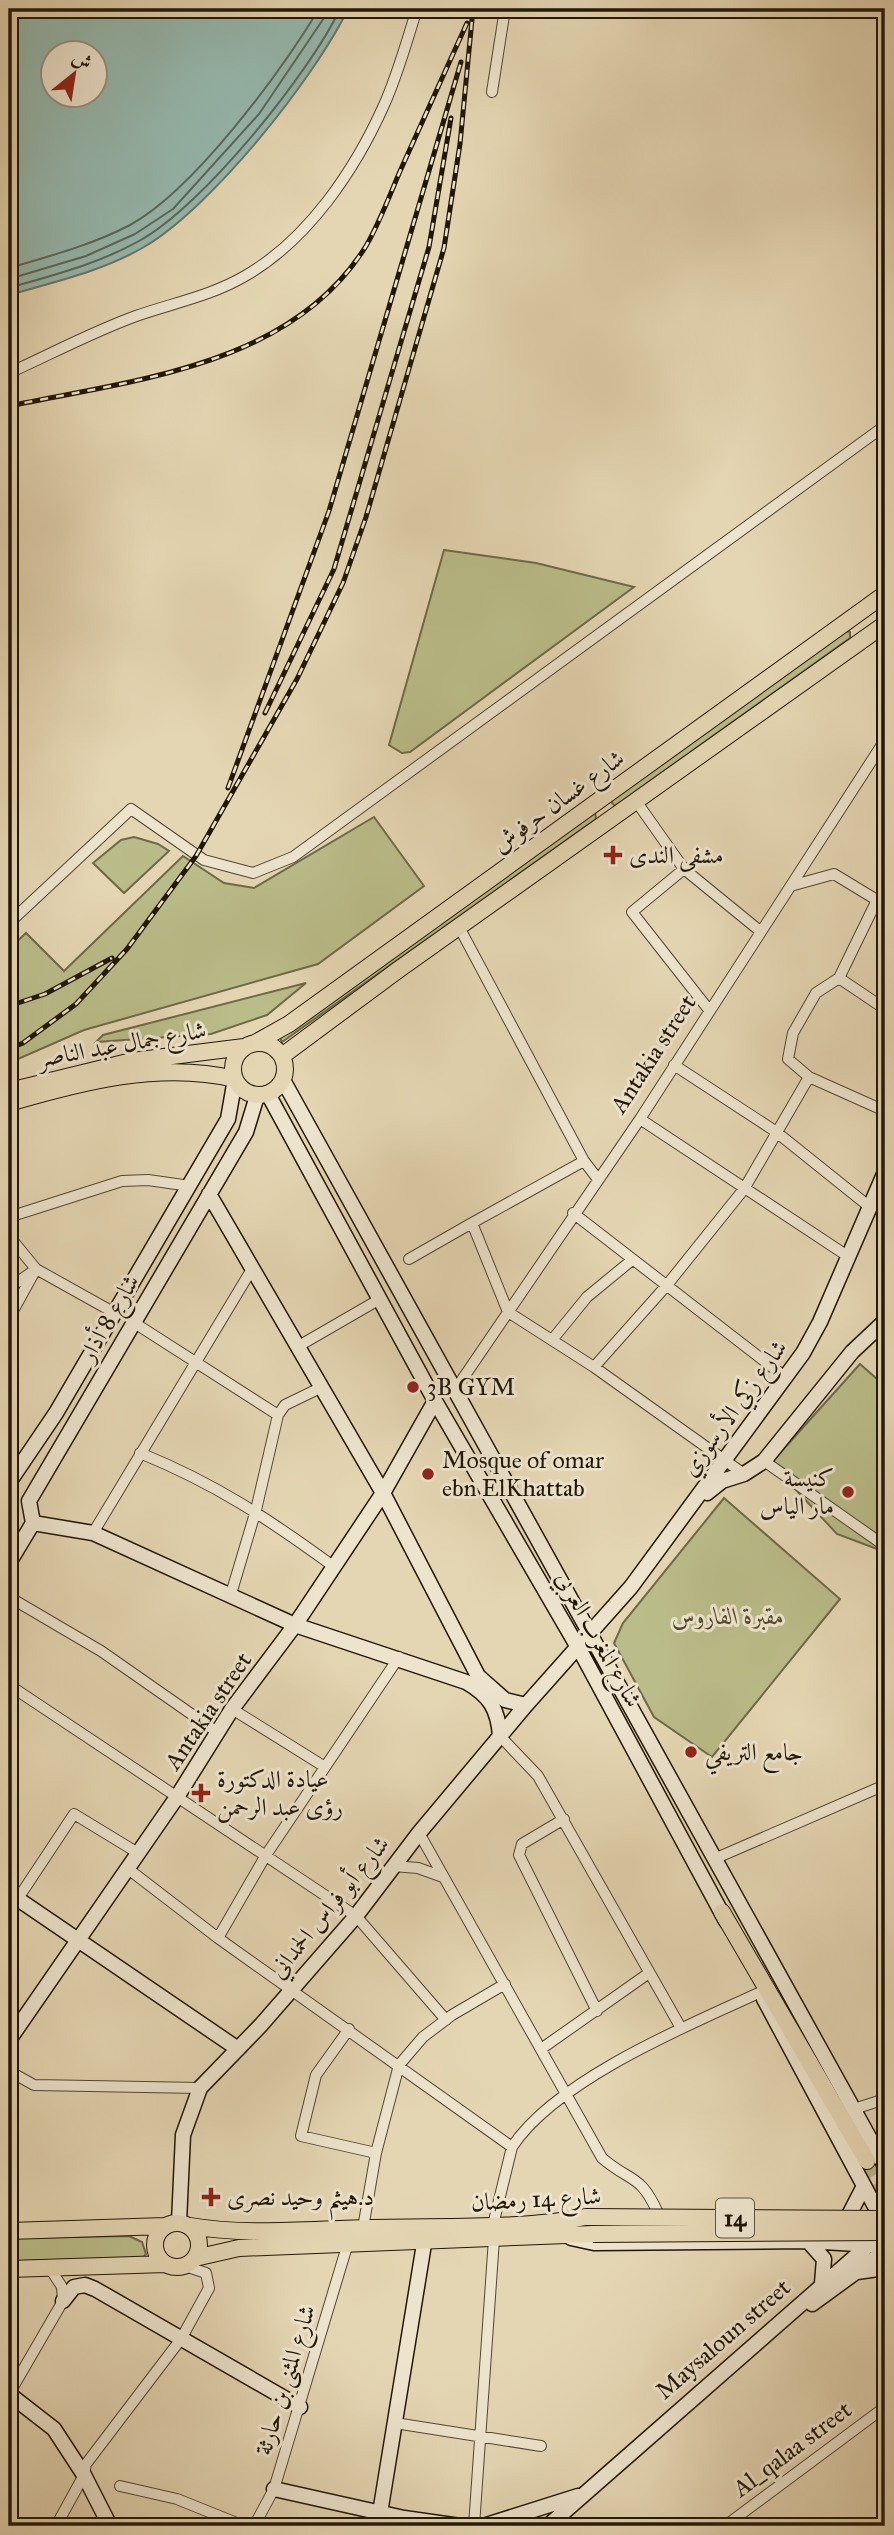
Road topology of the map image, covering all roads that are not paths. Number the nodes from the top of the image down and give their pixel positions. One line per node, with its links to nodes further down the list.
1 (417, 9): 4 (street)
2 (505, 9): 3 (street)
3 (492, 92)
4 (9, 373)
5 (885, 432): 16 (street)
6 (885, 594): 10 (main road, شارع غسان حرفوش)
7 (885, 603): 8 (main road)
8 (879, 628): 11 (main road, شارع غسان حرفوش)
9 (885, 740): 14 (street, Antakia street)
10 (598, 800): 12 (main road); 22 (main road, شارع غسان حرفوش)
11 (636, 801): 12 (main road, شارع غسان حرفوش); 13 (street)
12 (611, 817): 17 (main road, شارع غسان حرفوش)
13 (684, 869): 18 (street); 21 (street)
14 (794, 885): 15 (street); 18 (street, Antakia street)
15 (881, 903): 19 (street)
16 (9, 923)
17 (459, 927): 23 (main road, شارع غسان حرفوش); 36 (street)
18 (760, 931): 21 (street, Antakia street)
19 (839, 978): 20 (street); 25 (street)
20 (885, 1009)
21 (709, 1010): 24 (street, Antakia street)
22 (250, 1045): 23 (main road); 26 (main road); 28 (main road, شارع جمال عبد الناصر)
23 (282, 1056): 27 (main road)
24 (674, 1065): 33 (street, Antakia street); 34 (street)
25 (809, 1077): 31 (street); 34 (street)
26 (234, 1079): 29 (main road); 30 (main road); 39 (main road)
27 (284, 1080): 29 (main road); 66 (main road, شارع المغرب العربي)
28 (9, 1091)
29 (262, 1095): 32 (main road, شارع المغرب العربي); 35 (main road, شارع 8 أذار)
30 (9, 1103)
31 (885, 1111)
32 (281, 1117): 35 (main road); 54 (main road, شارع المغرب العربي)
33 (639, 1119): 38 (street, Antakia street); 40 (street)
34 (775, 1131): 40 (street); 42 (street)
35 (246, 1132): 41 (main road, شارع 8 أذار)
36 (584, 1161): 38 (street); 45 (street)
37 (885, 1172): 42 (main road, شارع زكي الأرسوزي)
38 (597, 1178): 43 (street, Antakia street)
39 (190, 1186): 44 (street); 55 (main road)
40 (744, 1189): 47 (street); 52 (street)
41 (209, 1194): 51 (main road); 59 (main road, شارع 8 أذار)
42 (876, 1205): 47 (main road, شارع زكي الأرسوزي)
43 (573, 1213): 49 (street); 56 (street, Antakia street)
44 (9, 1217)
45 (472, 1223): 48 (street); 56 (street)
46 (9, 1236): 50 (street)
47 (849, 1257): 64 (main road, شارع زكي الأرسوزي)
48 (409, 1259)
49 (632, 1260): 52 (street); 60 (street)
50 (36, 1269): 53 (street); 55 (street); 57 (street)
51 (252, 1269): 61 (main road); 62 (street)
52 (667, 1285): 63 (street); 64 (street)
53 (9, 1287)
54 (380, 1299): 61 (street); 67 (main road, شارع المغرب العربي)
55 (113, 1312): 73 (main road)
56 (508, 1312): 60 (street); 66 (street, Antakia street)
57 (9, 1318)
58 (885, 1321): 71 (main road)
59 (133, 1322): 62 (street); 75 (main road, شارع 8 أذار)
60 (552, 1340): 63 (street)
61 (297, 1348): 65 (main road)
62 (196, 1361): 68 (street); 69 (street)
63 (594, 1367): 70 (street)
64 (785, 1377): 70 (main road, شارع زكي الأرسوزي)
65 (320, 1388): 68 (street); 74 (main road)
66 (455, 1390): 85 (main road, شارع المغرب العربي)
67 (435, 1401): 74 (main road, Antakia street); 87 (main road, شارع المغرب العربي)
68 (278, 1415): 76 (street)
69 (140, 1453): 76 (street); 78 (street)
70 (723, 1461): 72 (street); 85 (main road, شارع زكي الأرسوزي)
71 (764, 1461): 72 (main road); 79 (street)
72 (744, 1474): 85 (main road)
73 (11, 1478): 75 (main road)
74 (383, 1493): 81 (main road, Antakia street); 86 (main road)
75 (29, 1501): 77 (main road)
76 (256, 1510): 81 (street); 82 (street)
77 (33, 1523): 78 (main road); 80 (main road)
78 (93, 1533): 82 (main road)
79 (885, 1546)
80 (9, 1563)
81 (333, 1566): 84 (main road, Antakia street)
82 (231, 1594): 84 (main road)
83 (9, 1597): 93 (street)
84 (295, 1625): 88 (main road); 92 (main road, Antakia street)
85 (593, 1638): 87 (main road, شارع زكي الأرسوزي); 102 (main road, شارع المغرب العربي)
86 (461, 1647): 89 (main road); 91 (main road)
87 (581, 1651): 91 (main road, شارع أبو فراس الحمداني); 107 (main road, شارع المغرب العربي)
88 (399, 1657): 89 (main road); 95 (street)
89 (446, 1674): 94 (main road)
90 (9, 1685): 97 (street)
91 (526, 1704): 94 (main road, شارع أبو فراس الحمداني)
92 (232, 1709): 93 (main road, Antakia street); 95 (street)
93 (217, 1732): 97 (main road, Antakia street)
94 (500, 1736): 98 (street); 99 (main road, شارع أبو فراس الحمداني)
95 (325, 1767): 101 (street)
96 (885, 1785): 102 (street)
97 (177, 1797): 100 (main road, Antakia street); 101 (street)
98 (564, 1819): 111 (street); 115 (street)
99 (419, 1833): 103 (main road, شارع أبو فراس الحمداني); 105 (street)
100 (138, 1853): 104 (main road, Antakia street); 106 (street)
101 (266, 1855): 108 (street); 109 (street)
102 (714, 1859): 127 (main road, شارع المغرب العربي)
103 (393, 1866): 105 (street); 108 (main road, شارع أبو فراس الحمداني)
104 (127, 1868): 109 (street); 110 (main road, Antakia street)
105 (443, 1877): 112 (street)
106 (13, 1896): 110 (main road)
107 (722, 1912): 114 (main road, شارع المغرب العربي); 132 (main road)
108 (356, 1916): 113 (main road, شارع أبو فراس الحمداني); 116 (street)
109 (218, 1938): 113 (street)
110 (78, 1940): 119 (main road, Antakia street); 120 (main road)
111 (649, 1973): 115 (street); 117 (street)
112 (505, 1984): 116 (street); 121 (street)
113 (292, 1989): 118 (street); 120 (main road, شارع أبو فراس الحمداني)
114 (761, 1992): 117 (street); 134 (main road, شارع المغرب العربي)
115 (597, 2011): 121 (street)
116 (446, 2020): 122 (street)
117 (681, 2028): 125 (street)
118 (349, 2029): 122 (street); 130 (street)
119 (9, 2040)
120 (238, 2049): 124 (main road, شارع أبو فراس الحمداني)
121 (541, 2049): 125 (street)
122 (399, 2065): 129 (street); 130 (street)
123 (9, 2071): 124 (street)
124 (200, 2088): 138 (main road, شارع أبو فراس الحمداني)
125 (565, 2093): 129 (street); 135 (street)
126 (885, 2099): 127 (street)
127 (853, 2109): 128 (main road, شارع المغرب العربي)
128 (862, 2124): 131 (main road); 133 (main road, شارع المغرب العربي)
129 (512, 2147): 142 (street)
130 (376, 2153): 139 (street)
131 (885, 2154)
132 (867, 2161)
133 (885, 2166)
134 (864, 2186): 136 (main road, شارع المغرب العربي); 137 (main road)
135 (658, 2213): 137 (main road); 140 (main road)
136 (883, 2214): 137 (main road); 140 (main road, شارع 14 رمضان / 14, bridge); 147 (main road)
137 (849, 2215)
138 (178, 2225): 139 (main road, شارع 14 رمضان); 141 (main road, شارع 14 رمضان); 149 (main road); 150 (main road)
139 (363, 2228): 142 (main road, شارع 14 رمضان)
140 (558, 2229): 142 (main road, شارع 14 رمضان); 143 (main road, شارع 14 رمضان / 14, bridge); 145 (main road)
141 (9, 2231)
142 (494, 2232): 144 (main road, شارع 14 رمضان); 162 (street)
143 (885, 2232)
144 (425, 2238): 146 (main road, شارع 14 رمضان); 161 (main road)
145 (808, 2241): 147 (main road); 155 (main road)
146 (348, 2243): 149 (main road, شارع 14 رمضان); 159 (street, شارع المثنى بن حارثة)
147 (868, 2245): 148 (main road); 155 (main road, Maysaloun street)
148 (885, 2249): 154 (main road, Maysaloun street)
149 (190, 2262): 150 (main road); 157 (street)
150 (166, 2264): 153 (main road)
151 (885, 2268): 154 (main road)
152 (9, 2269): 153 (main road)
153 (51, 2270): 156 (street)
154 (852, 2273): 167 (main road, Maysaloun street)
155 (822, 2283): 167 (main road, Maysaloun street)
156 (63, 2301): 157 (main road); 158 (street)
157 (181, 2339): 159 (main road); 164 (street)
158 (9, 2394): 164 (main road)
159 (300, 2407): 166 (street, شارع المثنى بن حارثة)
160 (885, 2407): 178 (street, Al_qalaa street)
161 (395, 2423): 162 (street); 168 (main road)
162 (481, 2436): 163 (street); 175 (street)
163 (541, 2445)
164 (84, 2475): 170 (street); 171 (main road)
165 (120, 2486): 172 (street)
166 (274, 2489): 168 (main road); 173 (street, شارع المثنى بن حارثة)
167 (582, 2495): 176 (main road); 177 (main road, Maysaloun street)
168 (380, 2513): 174 (main road)
169 (885, 2522): 179 (street)
170 (56, 2526)
171 (110, 2526)
172 (244, 2526)
173 (254, 2526)
174 (460, 2526)
175 (474, 2526)
176 (483, 2526)
177 (548, 2526)
178 (724, 2526)
179 (878, 2526)

